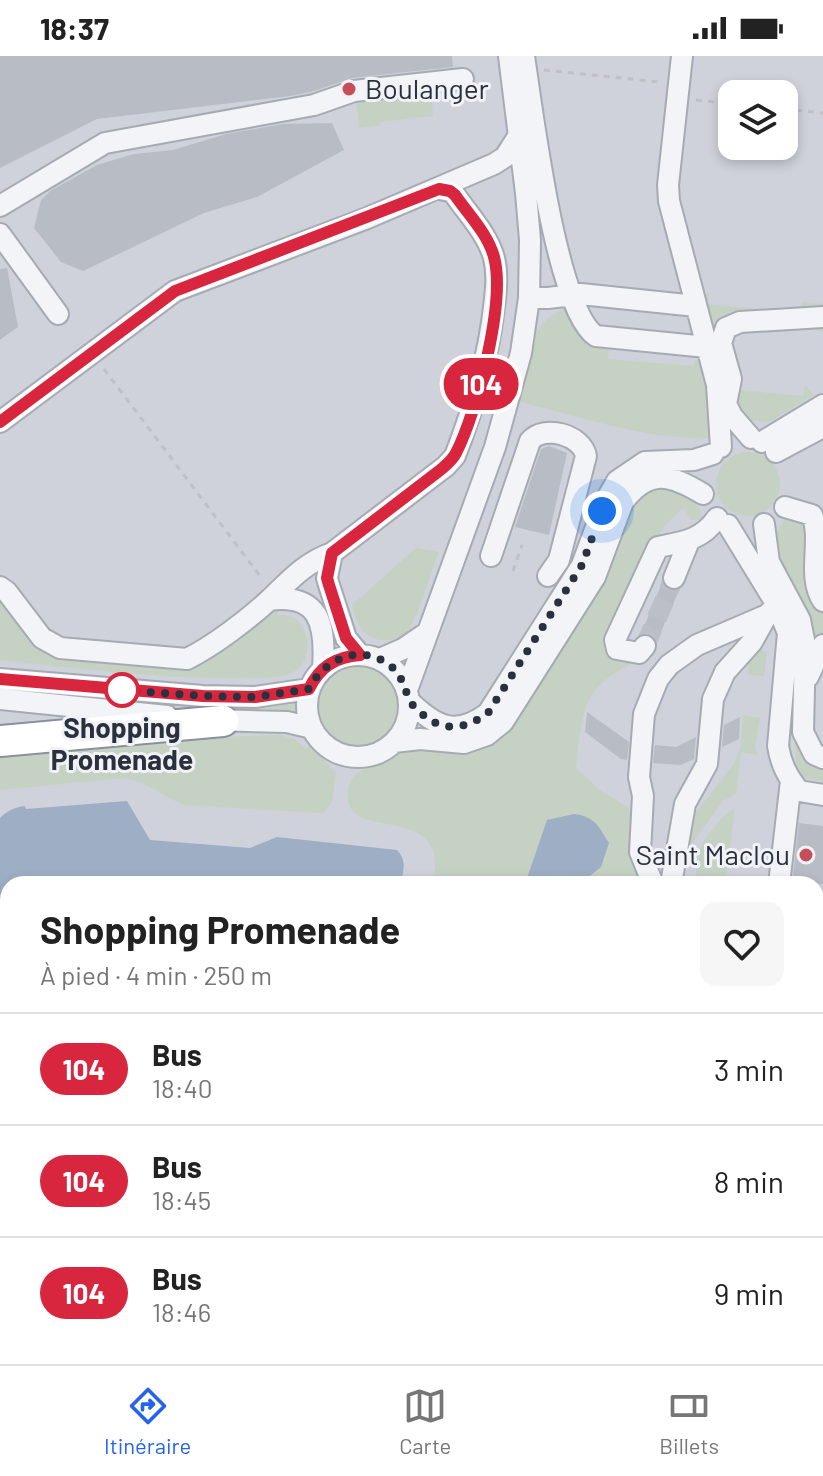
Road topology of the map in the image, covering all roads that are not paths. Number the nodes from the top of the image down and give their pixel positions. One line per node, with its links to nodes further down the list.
1 (509, 56): 5 (street)
2 (682, 56): 11 (street)
3 (528, 62): 9 (street)
4 (463, 79): 7 (street)
5 (519, 135): 6 (street); 10 (street)
6 (439, 189): 18 (street); 25 (street)
7 (0, 206)
8 (0, 234): 12 (street)
9 (571, 295): 10 (street); 11 (street); 14 (street)
10 (529, 298): 33 (street)
11 (696, 306): 14 (street)
12 (58, 314)
13 (823, 317): 16 (street)
14 (707, 347): 15 (street)
15 (717, 385): 16 (street); 41 (street)
16 (726, 404): 20 (street)
17 (823, 405): 20 (street)
18 (0, 422)
19 (823, 427): 20 (street)
20 (763, 444)
21 (703, 494): 46 (street)
22 (785, 507): 31 (street)
23 (764, 524): 39 (street)
24 (689, 541): 28 (street); 32 (street); 35 (street)
25 (332, 553): 30 (street); 36 (street)
26 (491, 556): 27 (street)
27 (548, 576)
28 (674, 578)
29 (0, 587): 30 (street)
30 (269, 594): 37 (street)
31 (823, 601)
32 (772, 610): 48 (street); 50 (street); 51 (street)
33 (428, 632): 36 (street); 41 (street)
34 (823, 645): 39 (street)
35 (645, 646)
36 (370, 657): 37 (street); 41 (street)
37 (323, 668): 40 (street)
38 (0, 679): 40 (street)
39 (805, 684): 47 (street)
40 (309, 689): 44 (street)
41 (408, 696): 46 (street)
42 (0, 699): 43 (street)
43 (223, 721): 44 (street); 45 (highway)
44 (312, 728): 46 (street)
45 (0, 741)
46 (394, 742)
47 (823, 758)
48 (791, 781): 49 (street); 52 (street)
49 (823, 795)
50 (649, 876)
51 (672, 876)
52 (780, 876)

